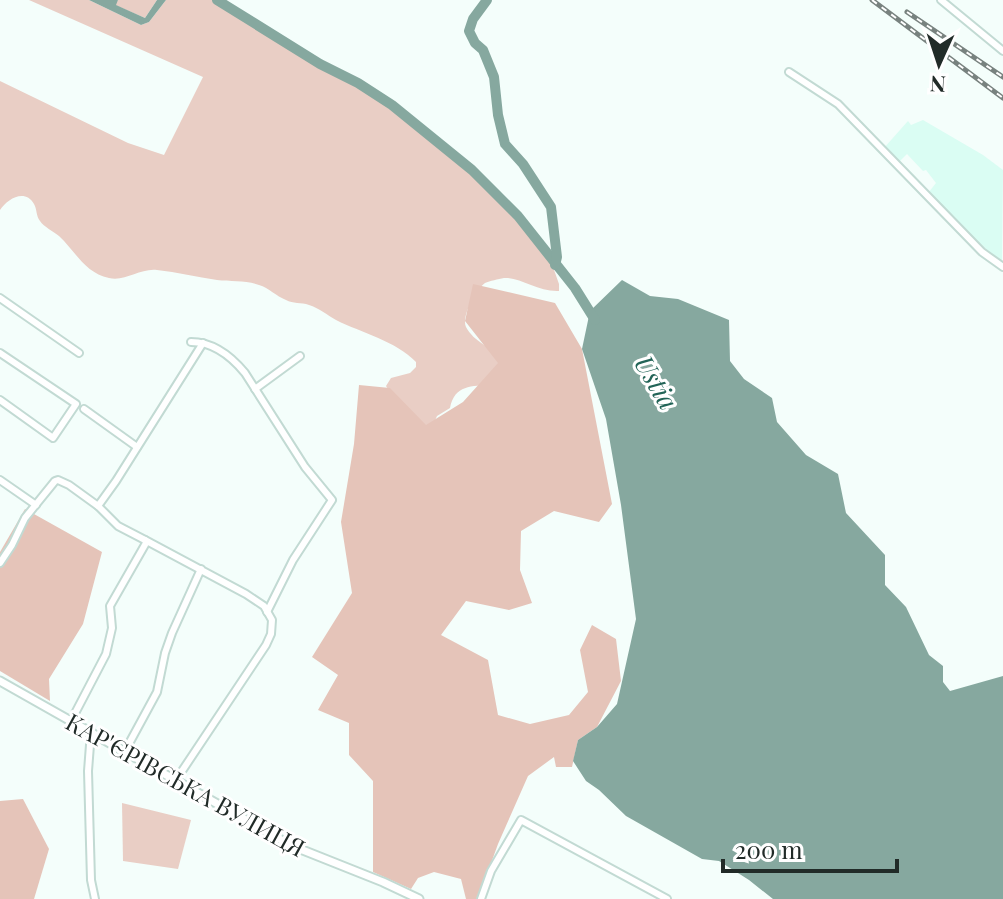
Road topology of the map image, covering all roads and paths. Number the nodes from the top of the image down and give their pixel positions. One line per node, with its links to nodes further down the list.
1 (941, 0): 2 (street)
2 (1003, 51)
3 (789, 72): 4 (street)
4 (1003, 267)
5 (0, 298): 9 (street)
6 (191, 342): 7 (street)
7 (203, 343): 11 (street); 14 (street)
8 (0, 353): 12 (street)
9 (79, 353)
10 (300, 356): 11 (street)
11 (255, 389): 21 (street)
12 (0, 400)
13 (84, 409): 14 (street)
14 (137, 447): 17 (street)
15 (0, 480): 16 (street)
16 (36, 505): 17 (street); 19 (street)
17 (98, 506): 18 (street)
18 (145, 540): 20 (street); 23 (street)
19 (1, 558)
20 (201, 569): 21 (street); 25 (street)
21 (267, 612): 26 (street)
22 (0, 681): 23 (street, КАР'ЄРІВСЬКА ВУЛИЦЯ)
23 (71, 721): 24 (street, КАР'ЄРІВСЬКА ВУЛИЦЯ)
24 (91, 732): 25 (street, КАР'ЄРІВСЬКА ВУЛИЦЯ); 27 (street)
25 (125, 751): 26 (street, КАР'ЄРІВСЬКА ВУЛИЦЯ)
26 (176, 780): 28 (street, КАР'ЄРІВСЬКА ВУЛИЦЯ)
27 (95, 899)
28 (419, 899)
29 (481, 899): 30 (street)
30 (667, 899)

